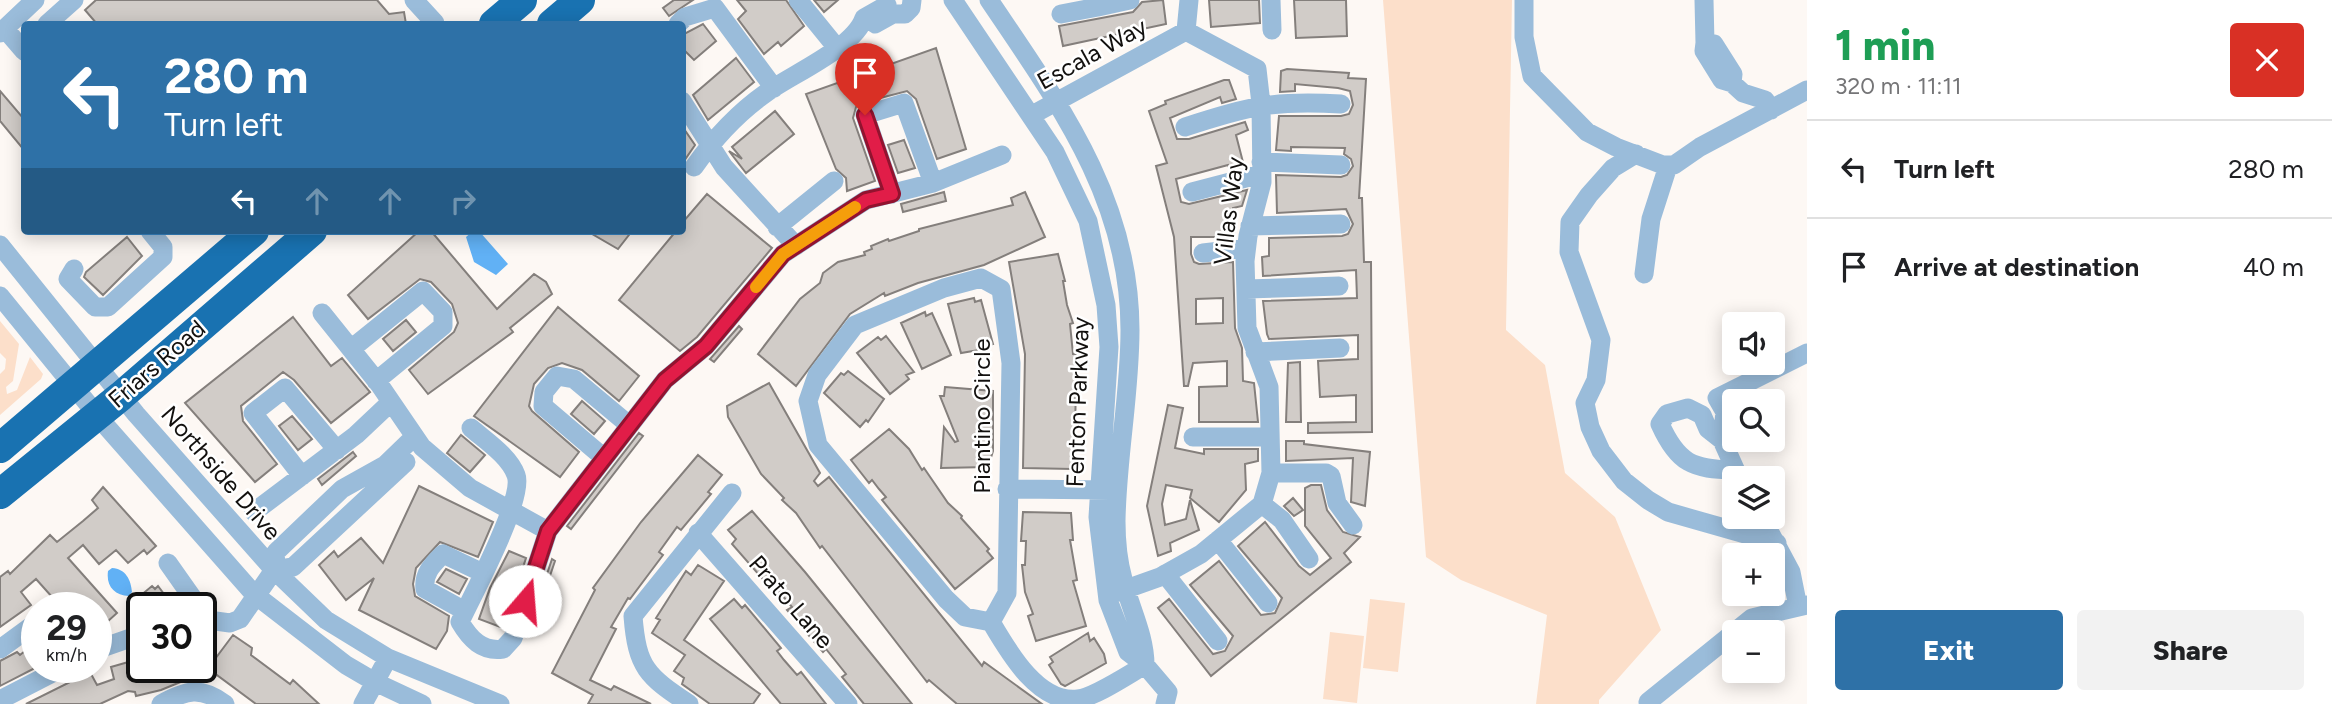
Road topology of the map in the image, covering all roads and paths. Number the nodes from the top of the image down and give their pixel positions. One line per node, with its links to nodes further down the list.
1 (35, 0): 23 (street)
2 (74, 0): 18 (street)
3 (414, 0): 19 (street)
4 (522, 0): 20 (highway)
5 (580, 0): 21 (highway)
6 (798, 0): 28 (street)
7 (953, 0): 26 (street, Fenton Parkway)
8 (1130, 0): 14 (street)
9 (1189, 0): 25 (street, Escala Way)
10 (1271, 0): 24 (street)
11 (1524, 0): 39 (street)
12 (1704, 0): 35 (street)
13 (915, 1): 15 (street)
14 (1097, 3): 17 (street)
15 (889, 6): 28 (street)
16 (994, 8): 26 (street); 31 (street, Fenton Parkway)
17 (1061, 14)
18 (50, 21)
19 (433, 21)
20 (498, 21)
21 (556, 21)
22 (681, 21): 29 (street)
23 (11, 26): 27 (street)
24 (1272, 30)
25 (1186, 31): 31 (street, Escala Way); 32 (street, Villas Way)
26 (975, 33): 36 (street, Fenton Parkway)
27 (21, 43)
28 (837, 48): 29 (street)
29 (774, 88): 38 (street)
30 (1807, 90): 35 (street)
31 (1057, 101): 36 (street, Escala Way); 90 (street, Fenton Parkway)
32 (1261, 104): 33 (street); 37 (street); 44 (street, Villas Way)
33 (1341, 104)
34 (686, 107): 38 (street)
35 (1771, 110): 42 (street)
36 (1032, 114): 90 (street, Fenton Parkway)
37 (1185, 127)
38 (710, 145): 43 (street); 51 (street)
39 (1636, 154): 42 (street); 103 (street)
40 (1002, 155): 46 (street)
41 (1341, 164): 44 (street)
42 (1668, 166): 60 (street)
43 (694, 167)
44 (1261, 168): 47 (street); 50 (street, Villas Way)
45 (834, 181): 51 (street)
46 (933, 183): 48 (street); 48 (street)
47 (1192, 192)
48 (892, 194): 56 (street)
49 (1341, 225): 50 (street)
50 (1250, 226): 57 (street, Villas Way)
51 (777, 227): 56 (street)
52 (153, 235): 59 (street)
53 (249, 235): 69 (highway, Friars Road)
54 (307, 235): 73 (highway, Friars Road)
55 (0, 246): 69 (street, Northside Drive)
56 (796, 246): 76 (street)
57 (1246, 248): 58 (street); 62 (street, Villas Way)
58 (1203, 253)
59 (74, 269)
60 (1644, 274)
61 (1339, 286): 62 (street)
62 (1246, 289): 67 (street, Villas Way)
63 (0, 296): 71 (street)
64 (322, 313): 66 (street)
65 (1340, 348): 67 (street)
66 (351, 349): 70 (street); 70 (street)
67 (1255, 352): 79 (street, Villas Way)
68 (1807, 353): 72 (street)
69 (95, 365): 71 (highway, Friars Road); 73 (street, Northside Drive)
70 (376, 381): 74 (street)
71 (71, 385): 75 (street); 82 (highway, Friars Road)
72 (1735, 389)
73 (121, 396): 75 (highway, Friars Road); 107 (street, Northside Drive)
74 (391, 402): 81 (street); 83 (street, Northside Drive)
75 (97, 416): 92 (highway, Friars Road); 112 (street)
76 (629, 425): 84 (street); 84 (street)
77 (471, 428): 96 (street)
78 (1193, 437): 79 (street)
79 (1270, 437): 86 (street, Villas Way)
80 (1722, 440): 85 (street)
81 (418, 442): 88 (street, Northside Drive); 96 (street)
82 (0, 448)
83 (337, 450): 87 (street, Northside Drive); 87 (street)
84 (603, 457): 100 (street)
85 (1722, 472)
86 (1271, 473): 93 (street, Villas Way); 98 (street)
87 (302, 476): 95 (street, Northside Drive)
88 (374, 479): 94 (street, Northside Drive); 97 (street, Northside Drive)
89 (1007, 489): 90 (street); 117 (street, Piantino Circle); 117 (street, Piantino Circle)
90 (1109, 490): 111 (street, Fenton Parkway)
91 (732, 493): 101 (street)
92 (0, 495)
93 (1262, 504): 102 (street); 104 (street)
94 (321, 509): 97 (street); 107 (street, Northside Drive)
95 (254, 512)
96 (511, 512): 100 (street); 108 (street)
97 (338, 524): 107 (street, Northside Drive)
98 (1353, 525)
99 (1769, 529): 103 (street)
100 (548, 531): 115 (street)
101 (698, 533): 133 (street); 134 (street, Prato Lane)
102 (1218, 540): 109 (street); 113 (street)
103 (1777, 543)
104 (1309, 559)
105 (1785, 560): 114 (street)
106 (168, 563): 110 (street)
107 (274, 570): 112 (street, Northside Drive); 121 (street, Northside Drive)
108 (483, 573): 115 (street); 115 (street)
109 (1165, 574): 111 (street); 119 (street)
110 (188, 592)
111 (1117, 593): 122 (street, Fenton Parkway)
112 (254, 594): 116 (street, Northside Drive); 123 (street)
113 (1268, 603)
114 (1802, 606): 127 (street)
115 (465, 611)
116 (217, 621)
117 (991, 622): 122 (street)
118 (21, 634): 120 (street)
119 (1218, 641)
120 (0, 649)
121 (388, 658): 123 (street); 132 (street, Northside Drive)
122 (1145, 665): 125 (street, Fenton Parkway)
123 (375, 682): 130 (street); 131 (street)
124 (33, 683): 126 (street)
125 (1167, 698)
126 (0, 700)
127 (1648, 702)
128 (161, 704): 129 (street)
129 (225, 704)
130 (363, 704)
131 (422, 704)
132 (500, 704)
133 (690, 704)
134 (848, 704)

